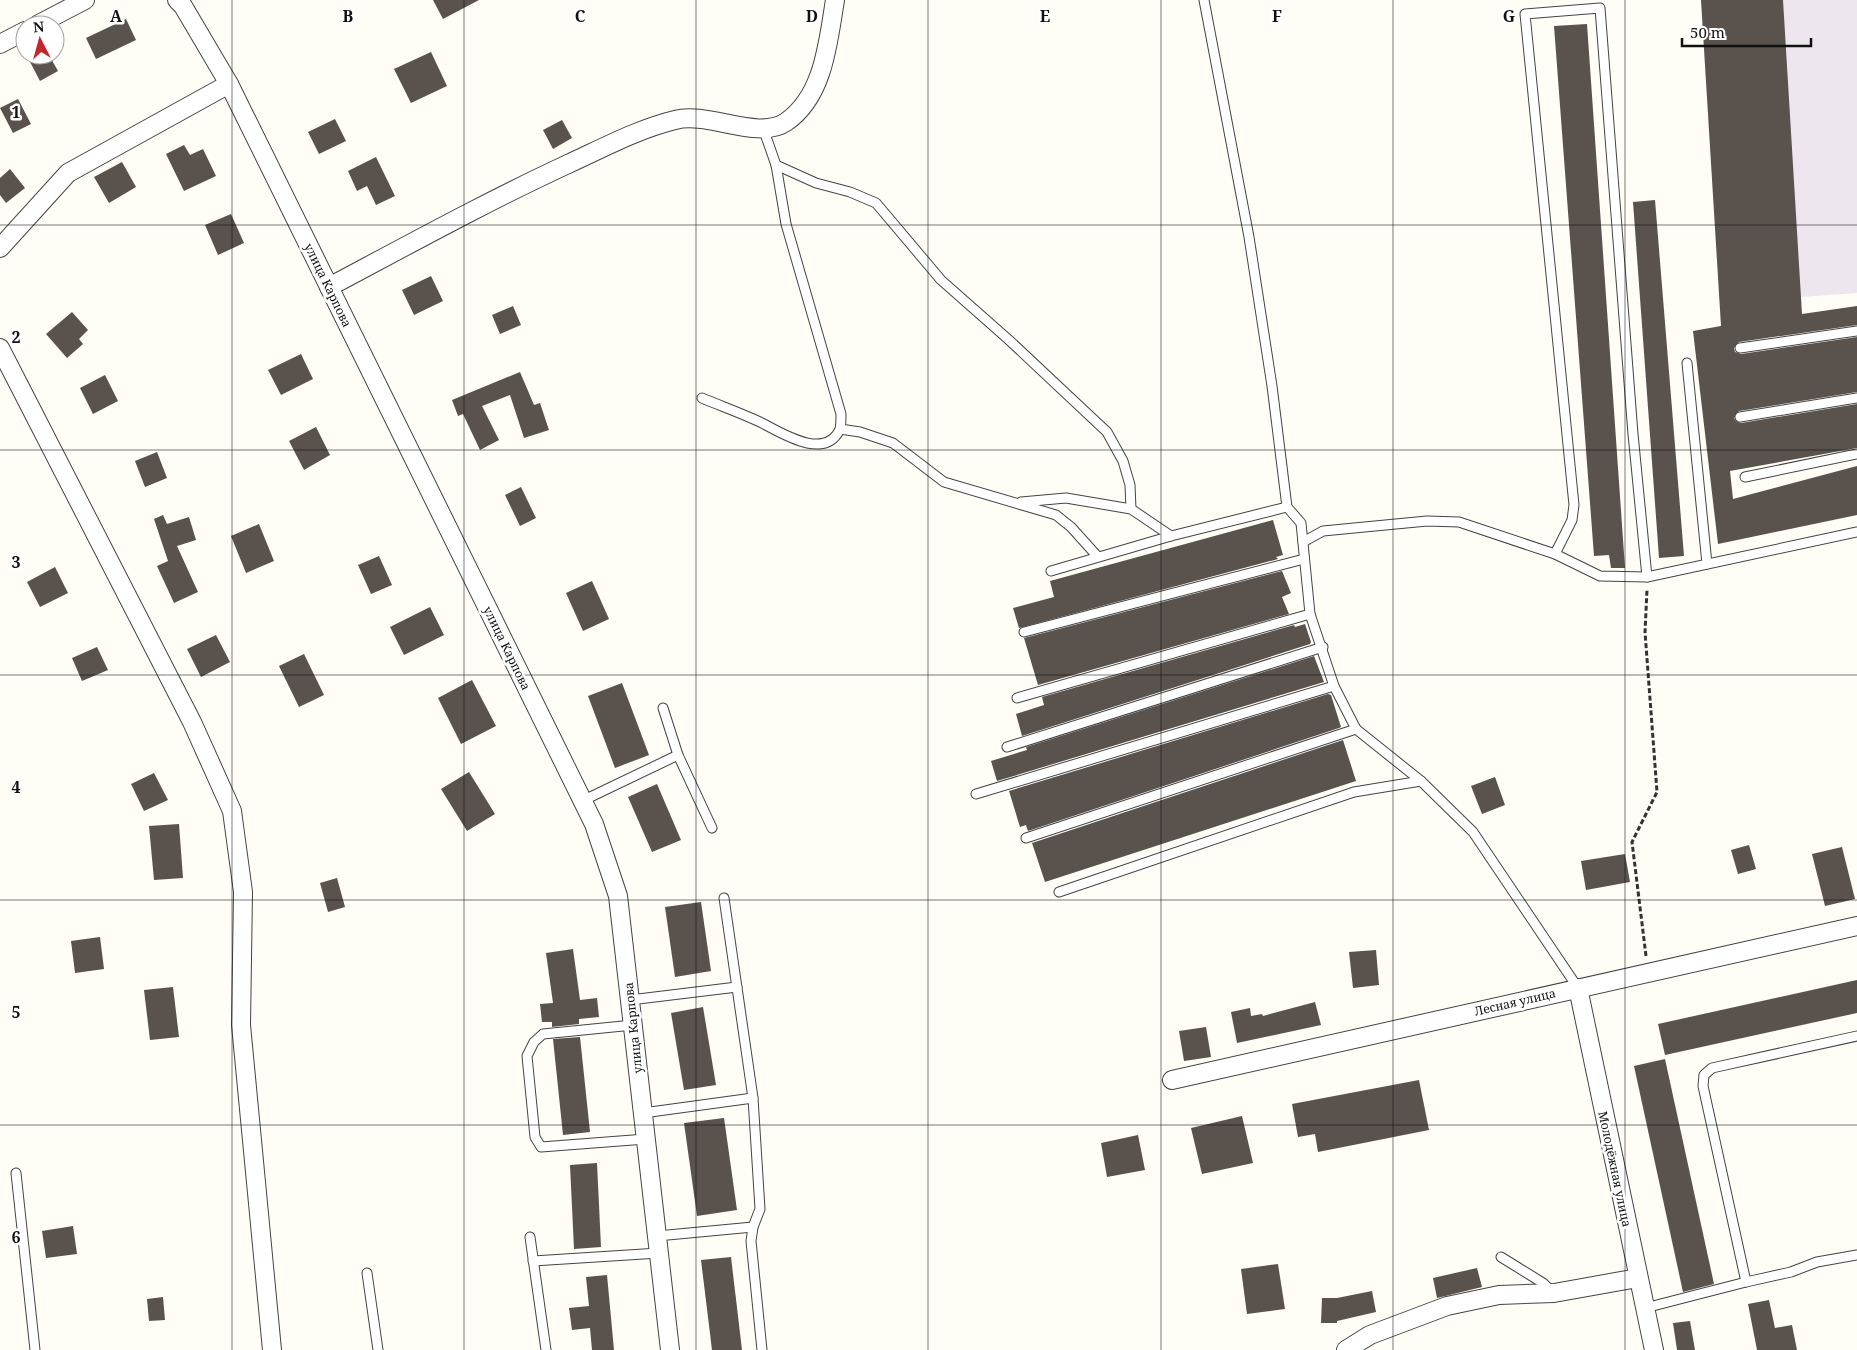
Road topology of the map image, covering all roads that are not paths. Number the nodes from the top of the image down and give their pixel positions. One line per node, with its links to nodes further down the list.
1 (85, 0): 5 (street)
2 (177, 0): 8 (street, улица Карпова)
3 (835, 0): 9 (street)
4 (1204, 0): 24 (lane)
5 (56, 15)
6 (15, 36): 7 (street)
7 (0, 44)
8 (229, 84): 11 (street); 12 (street, улица Карпова)
9 (763, 128): 10 (lane); 12 (street)
10 (776, 165): 20 (lane); 25 (lane)
11 (0, 248)
12 (329, 287): 46 (street, улица Карпова)
13 (1857, 331): 15 (lane)
14 (0, 348): 74 (street)
15 (1740, 348)
16 (1687, 363): 32 (lane)
17 (702, 398): 20 (lane)
18 (1857, 398): 19 (lane)
19 (1740, 416)
20 (840, 429): 23 (lane)
21 (1857, 454): 22 (lane)
22 (1745, 477)
23 (1016, 502): 25 (lane); 30 (lane)
24 (1287, 507): 27 (lane); 28 (lane)
25 (1131, 509): 27 (lane)
26 (1857, 532): 32 (lane)
27 (1171, 536): 30 (lane)
28 (1303, 542): 29 (lane); 31 (lane)
29 (1554, 554): 34 (lane); 34 (lane)
30 (1098, 557): 33 (lane)
31 (1304, 559): 35 (lane); 36 (lane)
32 (1707, 564): 34 (lane)
33 (1051, 571)
34 (1647, 577)
35 (1310, 614): 37 (lane); 39 (lane)
36 (1024, 632)
37 (1323, 647): 38 (lane); 42 (lane)
38 (1334, 686): 41 (lane); 45 (lane)
39 (1017, 698)
40 (663, 708): 43 (lane)
41 (1356, 729): 44 (lane); 48 (lane)
42 (1007, 747)
43 (678, 755): 46 (lane); 47 (lane)
44 (1421, 781): 49 (lane); 53 (lane)
45 (976, 794)
46 (582, 801): 54 (street, улица Карпова)
47 (712, 828)
48 (1026, 838)
49 (1059, 892)
50 (724, 898): 52 (lane)
51 (1857, 926): 53 (street, Лесная улица)
52 (737, 987): 54 (lane); 58 (lane)
53 (1578, 988): 57 (street, Лесная улица); 69 (street, Молодёжная улица)
54 (630, 1000): 55 (street, улица Карпова)
55 (633, 1025): 59 (street, улица Карпова); 60 (lane)
56 (1857, 1036): 70 (lane)
57 (1172, 1080)
58 (753, 1098): 59 (lane); 62 (lane)
59 (643, 1114): 60 (street, улица Карпова)
60 (646, 1139): 64 (street, улица Карпова)
61 (16, 1173): 73 (lane)
62 (753, 1227): 64 (lane); 78 (lane)
63 (530, 1237): 67 (lane)
64 (658, 1245): 67 (lane); 77 (street, улица Карпова)
65 (1857, 1255): 70 (lane)
66 (1501, 1257): 71 (lane)
67 (533, 1261): 76 (lane)
68 (367, 1273): 75 (lane)
69 (1638, 1278): 71 (street); 72 (street, Молодёжная улица)
70 (1746, 1282): 72 (lane)
71 (1554, 1293): 79 (street)
72 (1645, 1308): 80 (street, Молодёжная улица)
73 (35, 1350)
74 (272, 1350)
75 (378, 1350)
76 (546, 1350)
77 (670, 1350)
78 (762, 1350)
79 (1346, 1350)
80 (1654, 1350)

